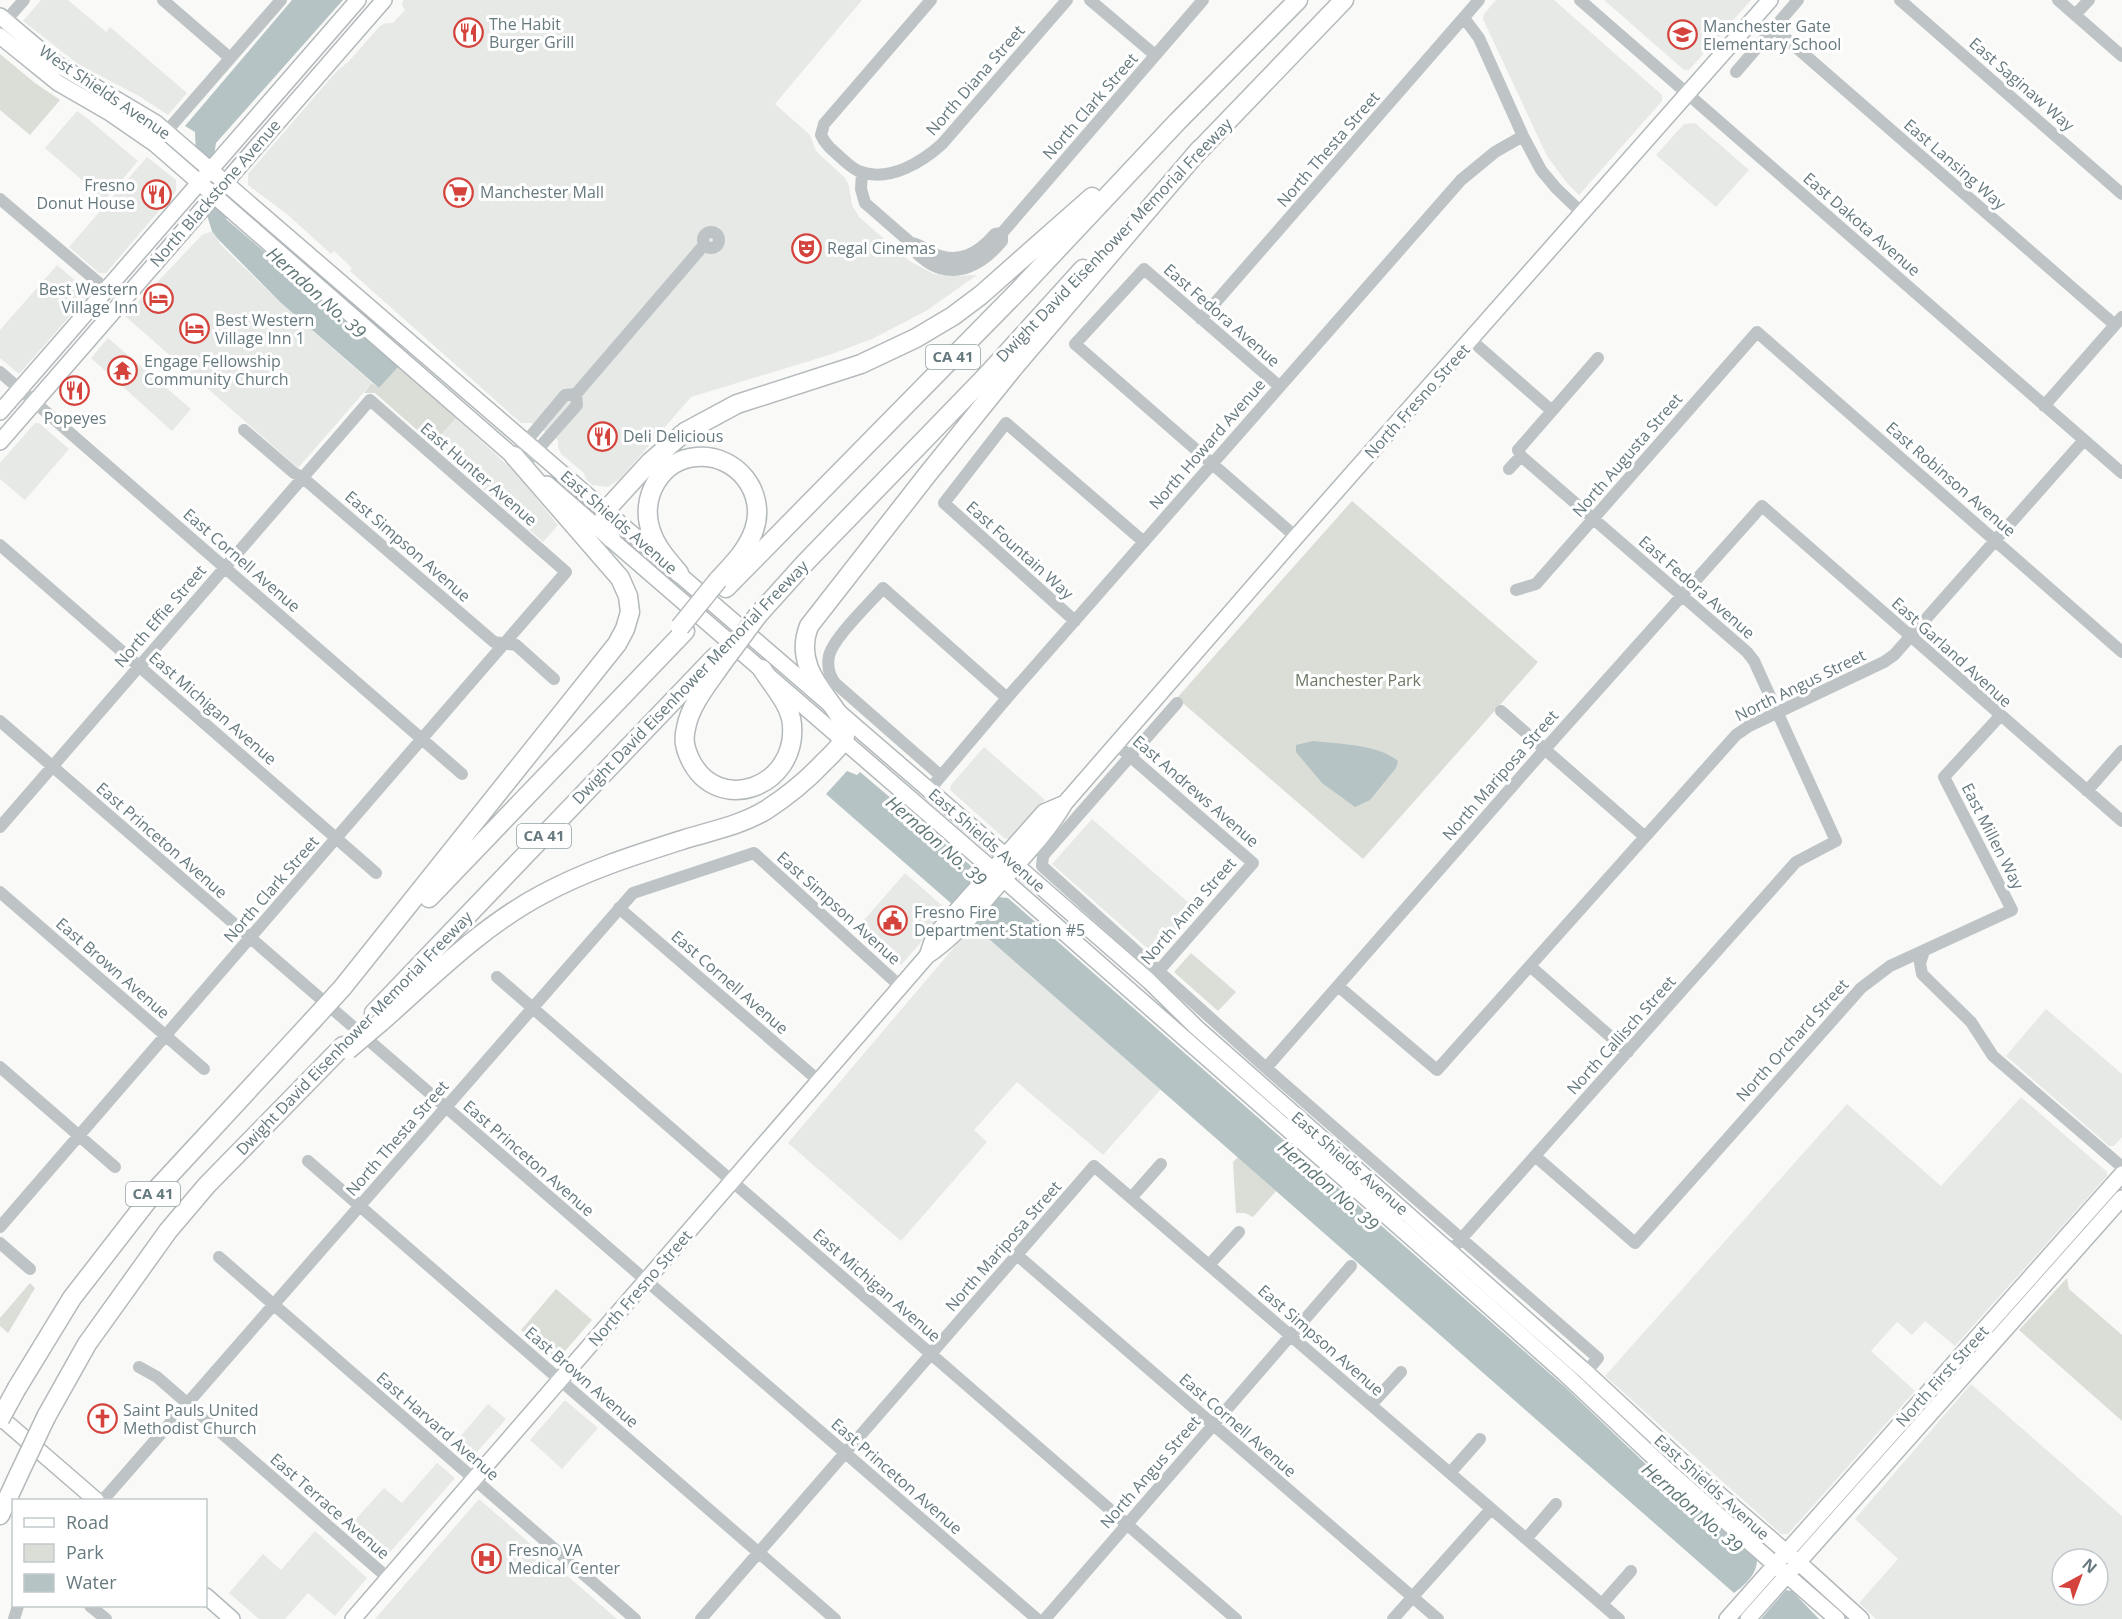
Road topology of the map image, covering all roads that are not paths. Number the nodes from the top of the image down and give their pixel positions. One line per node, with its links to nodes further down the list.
1 (24, 0): 21 (street)
2 (163, 0): 26 (street)
3 (281, 0): 26 (street)
4 (358, 0): 34 (main road, North Blackstone Avenue)
5 (384, 0): 35 (main road, North Blackstone Avenue)
6 (1067, 0): 33 (street, North Diana Street)
7 (1090, 0): 24 (street)
8 (1203, 0): 24 (street, North Clark Street)
9 (1298, 0): 29 (highway, Dwight David Eisenhower Memorial Freeway / CA 41)
10 (1344, 0): 32 (highway, Dwight David Eisenhower Memorial Freeway / CA 41)
11 (1479, 0): 20 (street, North Thesta Street)
12 (1580, 0): 28 (street, East Dakota Avenue)
13 (1770, 0): 28 (main road, North Fresno Street)
14 (1798, 0): 22 (street)
15 (1900, 0): 36 (street, East Saginaw Way)
16 (2058, 0): 19 (street)
17 (2089, 0): 19 (street)
18 (923, 3): 33 (street)
19 (2075, 15): 25 (street)
20 (1464, 18): 31 (street); 41 (street, North Thesta Street)
21 (2, 21): 30 (main road, West Shields Avenue)
22 (1774, 28): 27 (street); 42 (street, East Lansing Way)
23 (0, 36): 34 (main road, West Shields Avenue)
24 (1155, 55): 33 (street, North Clark Street)
25 (2122, 56)
26 (230, 58): 30 (street)
27 (1736, 72)
28 (1688, 94): 38 (main road, North Fresno Street); 51 (street, East Dakota Avenue)
29 (1177, 122): 64 (highway); 74 (highway, Dwight David Eisenhower Memorial Freeway / CA 41)
30 (166, 132): 34 (main road, West Shields Avenue)
31 (1523, 136): 38 (street); 47 (street, North Howard Avenue)
32 (1200, 149): 81 (highway, Dwight David Eisenhower Memorial Freeway / CA 41, bridge); 88 (highway)
33 (862, 172)
34 (204, 176): 35 (main road, East Shields Avenue); 40 (main road, North Blackstone Avenue)
35 (219, 188): 50 (main road, North Blackstone Avenue); 57 (main road, East Shields Avenue)
36 (2122, 194)
37 (0, 199): 40 (street)
38 (1582, 213): 44 (main road, North Fresno Street)
39 (704, 245): 57 (street)
40 (106, 290): 48 (main road, North Blackstone Avenue)
41 (1201, 319): 47 (street, East Fedora Avenue); 59 (street, East Fedora Avenue)
42 (2118, 321): 51 (street)
43 (1757, 332): 65 (street, North Augusta Street); 68 (street, East Robinson Avenue)
44 (1471, 340): 52 (street); 66 (main road, North Fresno Street)
45 (1598, 358): 52 (street)
46 (0, 372): 48 (street, East Cornell Avenue)
47 (1279, 386): 59 (street, North Howard Avenue)
48 (20, 389): 50 (street, East Cornell Avenue); 53 (main road, North Blackstone Avenue)
49 (370, 400): 62 (street, North Effie Street); 72 (street, East Hunter Avenue)
50 (34, 402): 56 (main road, North Blackstone Avenue); 71 (street, East Cornell Avenue)
51 (2044, 406): 55 (street, East Dakota Avenue)
52 (1552, 411): 58 (street)
53 (0, 412)
54 (244, 429): 62 (street, East Simpson Avenue)
55 (2084, 440): 61 (street, East Dakota Avenue); 68 (street, North Angus Street)
56 (0, 442)
57 (525, 453): 64 (main road, East Shields Avenue); 67 (main road, East Shields Avenue); 123 (highway)
58 (1521, 456): 60 (street); 65 (street, East Fedora Avenue)
59 (1211, 465): 66 (street); 69 (street, North Howard Avenue)
60 (1509, 469)
61 (2122, 473)
62 (302, 477): 71 (street, North Effie Street); 79 (street, East Simpson Avenue)
63 (1762, 506): 76 (street, North Mariposa Street); 78 (street, East Garland Avenue)
64 (606, 510): 67 (highway); 73 (main road, East Shields Avenue)
65 (1593, 519): 75 (street, North Augusta Street); 76 (street, East Fedora Avenue)
66 (1296, 537): 94 (main road, North Fresno Street)
67 (611, 538): 83 (main road, East Shields Avenue)
68 (1996, 540): 78 (street, North Angus Street); 80 (street, East Robinson Avenue)
69 (1144, 543): 77 (street, North Howard Avenue); 77 (street, East Fountain Way)
70 (0, 545): 82 (street, East Michigan Avenue)
71 (225, 567): 82 (street, North Effie Street); 92 (street, East Cornell Avenue)
72 (566, 572): 79 (street, North Clark Street)
73 (679, 573): 74 (highway); 88 (main road, East Shields Avenue)
74 (722, 584): 123 (highway, CA 41, bridge)
75 (1516, 590)
76 (1682, 596): 89 (street, East Fedora Avenue); 95 (street, North Mariposa Street)
77 (1075, 621): 85 (street, North Howard Avenue)
78 (1910, 636): 89 (street, North Angus Street); 90 (street, East Garland Avenue)
79 (505, 644): 84 (street, East Simpson Avenue); 92 (street, North Clark Street)
80 (2122, 652)
81 (718, 661): 83 (highway); 126 (highway, Dwight David Eisenhower Memorial Freeway / CA 41)
82 (139, 666): 98 (street, North Effie Street); 106 (street, East Michigan Avenue)
83 (762, 669): 93 (main road, East Shields Avenue)
84 (554, 679)
85 (1007, 698): 100 (street, North Howard Avenue); 100 (street, East Shields Avenue)
86 (1177, 703): 97 (street)
87 (1501, 711): 95 (street)
88 (839, 712): 93 (highway); 101 (main road, East Shields Avenue)
89 (1779, 712): 105 (street, North Angus Street); 107 (street, East Fedora Avenue)
90 (2000, 716): 102 (street, East Garland Avenue); 115 (street, East Millen Way)
91 (0, 721): 98 (street, East Princeton Avenue)
92 (422, 739): 99 (street, East Cornell Avenue); 106 (street, North Clark Street)
93 (843, 741): 112 (main road, East Shields Avenue); 126 (highway)
94 (1117, 745): 97 (street, East Andrews Avenue); 109 (main road, North Fresno Street)
95 (1545, 749): 105 (street); 122 (street, North Mariposa Street)
96 (2122, 751): 102 (street)
97 (1131, 756): 110 (street, East Andrews Avenue); 120 (street)
98 (52, 768): 104 (street, North Effie Street); 116 (street, East Princeton Avenue)
99 (462, 774)
100 (941, 776): 101 (street, North Howard Avenue)
101 (930, 789): 109 (main road, East Shields Avenue)
102 (2087, 791): 103 (street, East Garland Avenue)
103 (2122, 821)
104 (0, 827)
105 (1644, 836): 119 (street, North Angus Street)
106 (336, 838): 111 (street, East Michigan Avenue); 116 (street, North Clark Street)
107 (1836, 841): 128 (street, North Callisch Street)
108 (754, 853): 114 (street, North Thesta Street); 124 (street, East Simpson Avenue)
109 (1011, 860): 112 (main road, North Fresno Street); 120 (main road, East Shields Avenue)
110 (1253, 863): 120 (street, North Anna Street)
111 (376, 873)
112 (998, 874): 117 (main road, East Shields Avenue); 124 (main road, North Fresno Street)
113 (0, 892): 127 (street, East Brown Avenue)
114 (619, 908): 125 (street, North Thesta Street); 132 (street, East Cornell Avenue)
115 (2012, 910): 118 (street, North Orchard Street)
116 (250, 937): 127 (street, North Clark Street); 133 (street, East Princeton Avenue)
117 (1069, 937): 120 (main road); 154 (main road, East Shields Avenue)
118 (1924, 951): 136 (street, North Orchard Street); 138 (street)
119 (1530, 966): 122 (street, North Angus Street); 128 (street)
120 (1154, 976): 130 (street); 151 (main road, East Shields Avenue)
121 (497, 977): 125 (street, East Michigan Avenue)
122 (1338, 986): 130 (street, North Mariposa Street)
123 (343, 987): 169 (highway, CA 41, bridge)
124 (901, 987): 132 (main road, North Fresno Street)
125 (533, 1008): 133 (street, North Thesta Street); 143 (street, East Michigan Avenue)
126 (377, 1018): 180 (highway, Dwight David Eisenhower Memorial Freeway / CA 41, bridge)
127 (165, 1035): 131 (street, East Brown Avenue); 134 (street, North Clark Street)
128 (1628, 1052): 136 (street, North Callisch Street)
129 (0, 1067): 134 (street)
130 (1266, 1068): 149 (street)
131 (204, 1069)
132 (819, 1082): 143 (main road, North Fresno Street)
133 (446, 1107): 146 (street, North Thesta Street); 158 (street, East Princeton Avenue)
134 (78, 1135): 140 (street); 147 (street, North Clark Street)
135 (2122, 1149): 138 (street)
136 (1535, 1156): 149 (street, North Callisch Street)
137 (308, 1161): 146 (street, East Brown Avenue)
138 (2118, 1163)
139 (1161, 1164): 144 (street)
140 (115, 1167)
141 (1094, 1167): 144 (street, East Simpson Avenue); 152 (street, North Mariposa Street)
142 (2122, 1174): 165 (main road, North First Street)
143 (732, 1181): 158 (main road, North Fresno Street); 161 (street, East Michigan Avenue)
144 (1131, 1198): 155 (street, East Simpson Avenue)
145 (2122, 1198): 171 (main road, North First Street)
146 (360, 1206): 159 (street, North Thesta Street); 166 (street, East Brown Avenue)
147 (0, 1227)
148 (1239, 1232): 155 (street)
149 (1462, 1238): 151 (street, North Callisch Street); 164 (street)
150 (0, 1243): 157 (street)
151 (1450, 1251): 154 (street, North Callisch Street); 164 (main road, East Shields Avenue)
152 (1017, 1255): 161 (street, North Mariposa Street); 170 (street, East Cornell Avenue)
153 (219, 1257): 159 (street, East Harvard Avenue)
154 (1440, 1263): 186 (main road, East Shields Avenue)
155 (1209, 1265): 160 (street, East Simpson Avenue)
156 (1351, 1266): 160 (street, North Angus Street)
157 (30, 1269)
158 (646, 1280): 166 (main road, North Fresno Street); 173 (street, East Princeton Avenue)
159 (274, 1305): 167 (street, North Thesta Street); 175 (street, East Harvard Avenue)
160 (1291, 1336): 168 (street, East Simpson Avenue); 170 (street, North Angus Street)
161 (930, 1353): 173 (street, North Mariposa Street); 181 (street, East Michigan Avenue)
162 (139, 1368): 167 (street, East Terrace Avenue)
163 (1401, 1372): 168 (street)
164 (1586, 1372): 183 (main road, East Shields Avenue)
165 (1940, 1378): 171 (main road); 183 (main road, North First Street)
166 (561, 1381): 175 (main road, North Fresno Street); 184 (street, East Brown Avenue)
167 (188, 1404): 177 (street, North Thesta Street); 189 (street, East Terrace Avenue)
168 (1371, 1405): 174 (street, East Simpson Avenue)
169 (0, 1418): 176 (main road)
170 (1213, 1425): 181 (street, North Angus Street); 191 (street, East Cornell Avenue)
171 (1913, 1432): 185 (main road, North First Street)
172 (1479, 1439): 174 (street)
173 (846, 1454): 184 (street, North Mariposa Street); 200 (street, East Princeton Avenue)
174 (1450, 1473): 179 (street, East Simpson Avenue)
175 (474, 1479): 189 (main road, North Fresno Street); 197 (street, East Harvard Avenue)
176 (95, 1499)
177 (104, 1499)
178 (1556, 1504): 182 (street)
179 (1491, 1509): 182 (street, East Simpson Avenue); 191 (street)
180 (0, 1515)
181 (1127, 1524): 201 (street, North Angus Street); 202 (street, East Michigan Avenue)
182 (1526, 1539): 192 (street, East Simpson Avenue)
183 (1785, 1551): 185 (main road, East Shields Avenue); 186 (main road, North First Street)
184 (759, 1553): 198 (street, North Mariposa Street); 199 (street, East Brown Avenue)
185 (1797, 1562): 188 (main road, North First Street); 209 (main road, East Shields Avenue)
186 (1774, 1563): 188 (main road, East Shields Avenue); 206 (main road, North First Street)
187 (1631, 1571): 192 (street)
188 (1787, 1574): 207 (main road, North First Street); 208 (main road, East Shields Avenue)
189 (388, 1578): 196 (main road, North Fresno Street)
190 (207, 1597): 195 (main road)
191 (1412, 1597): 203 (street); 204 (street, East Cornell Avenue)
192 (1602, 1604): 205 (street, East Simpson Avenue)
193 (92, 1607): 194 (street)
194 (106, 1619)
195 (232, 1619)
196 (353, 1619)
197 (635, 1619)
198 (700, 1619)
199 (835, 1619)
200 (1037, 1619)
201 (1045, 1619)
202 (1236, 1619)
203 (1393, 1619)
204 (1438, 1619)
205 (1619, 1619)
206 (1727, 1619)
207 (1748, 1619)
208 (1837, 1619)
209 (1860, 1619)

